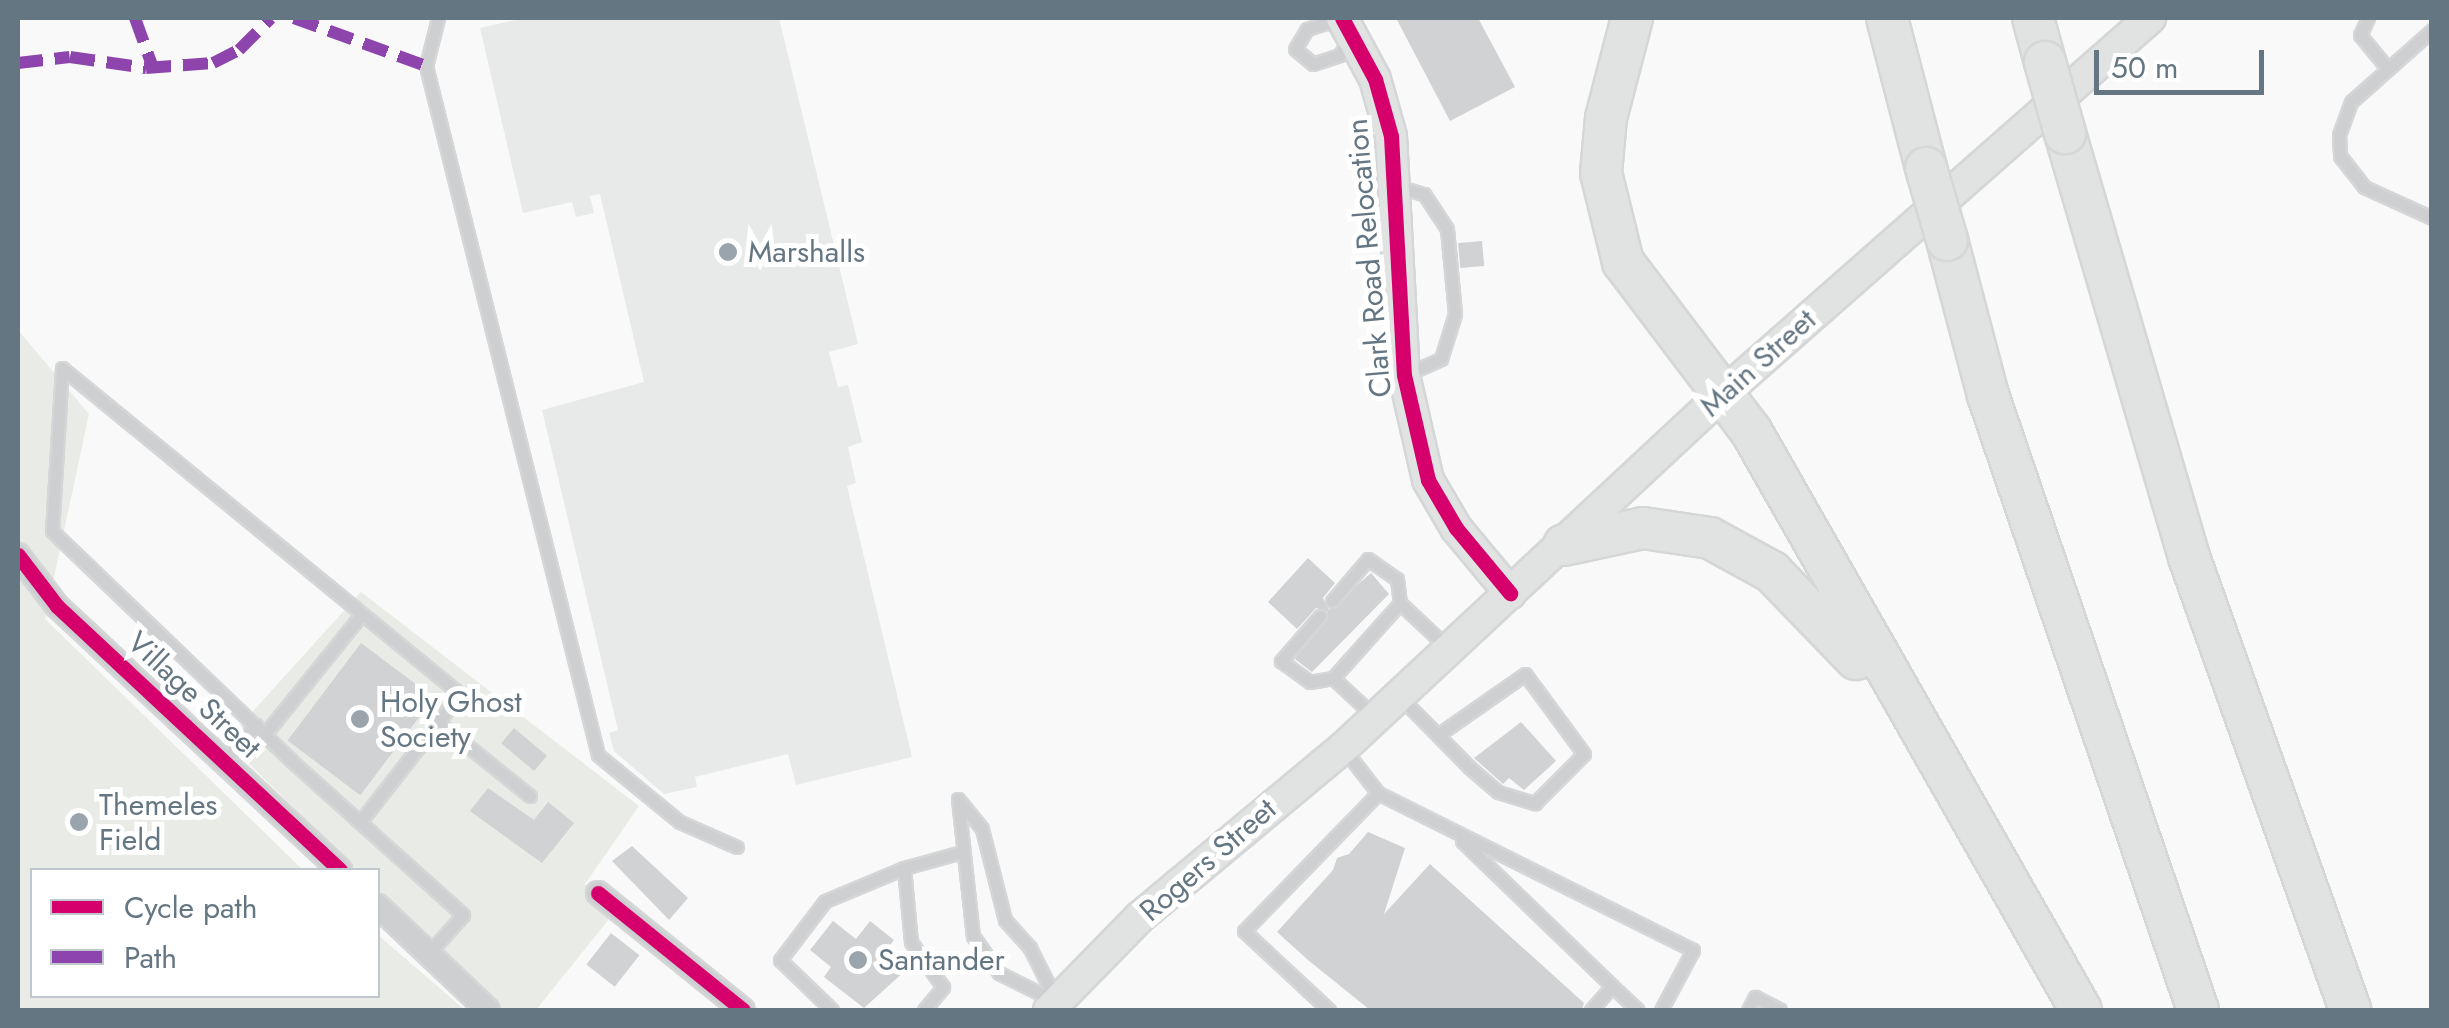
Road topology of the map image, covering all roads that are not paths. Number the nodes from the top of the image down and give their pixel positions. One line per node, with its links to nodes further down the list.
1 (438, 18): 35 (lane)
2 (1632, 18): 13 (highway)
3 (1887, 18): 55 (highway, bridge)
4 (2033, 18): 56 (highway, bridge)
5 (2150, 18): 13 (main road, Main Street)
6 (2368, 18): 9 (lane)
7 (1347, 26): 7 (lane); 10 (main road, Clark Road Relocation)
8 (2432, 30): 9 (lane)
9 (2388, 69): 11 (lane)
10 (1394, 185): 12 (main road, Clark Road Relocation); 12 (lane)
11 (2432, 218)
12 (1404, 374): 16 (main road, Clark Road Relocation)
13 (1724, 393): 14 (main road, Main Street); 28 (highway)
14 (1564, 544): 16 (main road, Main Street); 28 (highway)
15 (18, 560): 30 (street, Village Street)
16 (1510, 593): 21 (main road, Main Street)
17 (1332, 602): 18 (lane)
18 (1400, 603): 21 (lane); 22 (lane)
19 (362, 614): 25 (lane); 26 (lane); 26 (lane)
20 (1320, 616): 22 (lane)
21 (1449, 649): 23 (main road, Main Street)
22 (1333, 678): 24 (lane)
23 (1399, 696): 24 (main road, Main Street); 27 (lane)
24 (1375, 718): 29 (main road, Rogers Street)
25 (438, 722): 32 (lane); 33 (lane)
26 (260, 730): 30 (lane); 33 (lane)
27 (1438, 735): 27 (lane)
28 (1922, 738): 54 (highway)
29 (1343, 748): 31 (lane); 44 (main road, Rogers Street)
30 (225, 760): 37 (street, Village Street)
31 (1378, 794): 34 (lane); 48 (lane)
32 (530, 796)
33 (360, 822): 41 (lane)
34 (1452, 831): 42 (lane); 51 (lane)
35 (737, 847)
36 (962, 852): 38 (lane); 44 (lane); 44 (lane)
37 (338, 868)
38 (904, 868): 46 (lane); 47 (lane)
39 (598, 894): 43 (street)
40 (380, 908): 41 (street)
41 (428, 954): 45 (street)
42 (1612, 986): 49 (lane); 50 (lane)
43 (735, 1008)
44 (1058, 1008)
45 (488, 1010)
46 (832, 1010)
47 (924, 1010)
48 (1329, 1010)
49 (1591, 1010)
50 (1638, 1010)
51 (1662, 1010)
52 (1748, 1010): 53 (lane)
53 (1780, 1010)
54 (2082, 1010)
55 (2198, 1010)
56 (2350, 1010)

